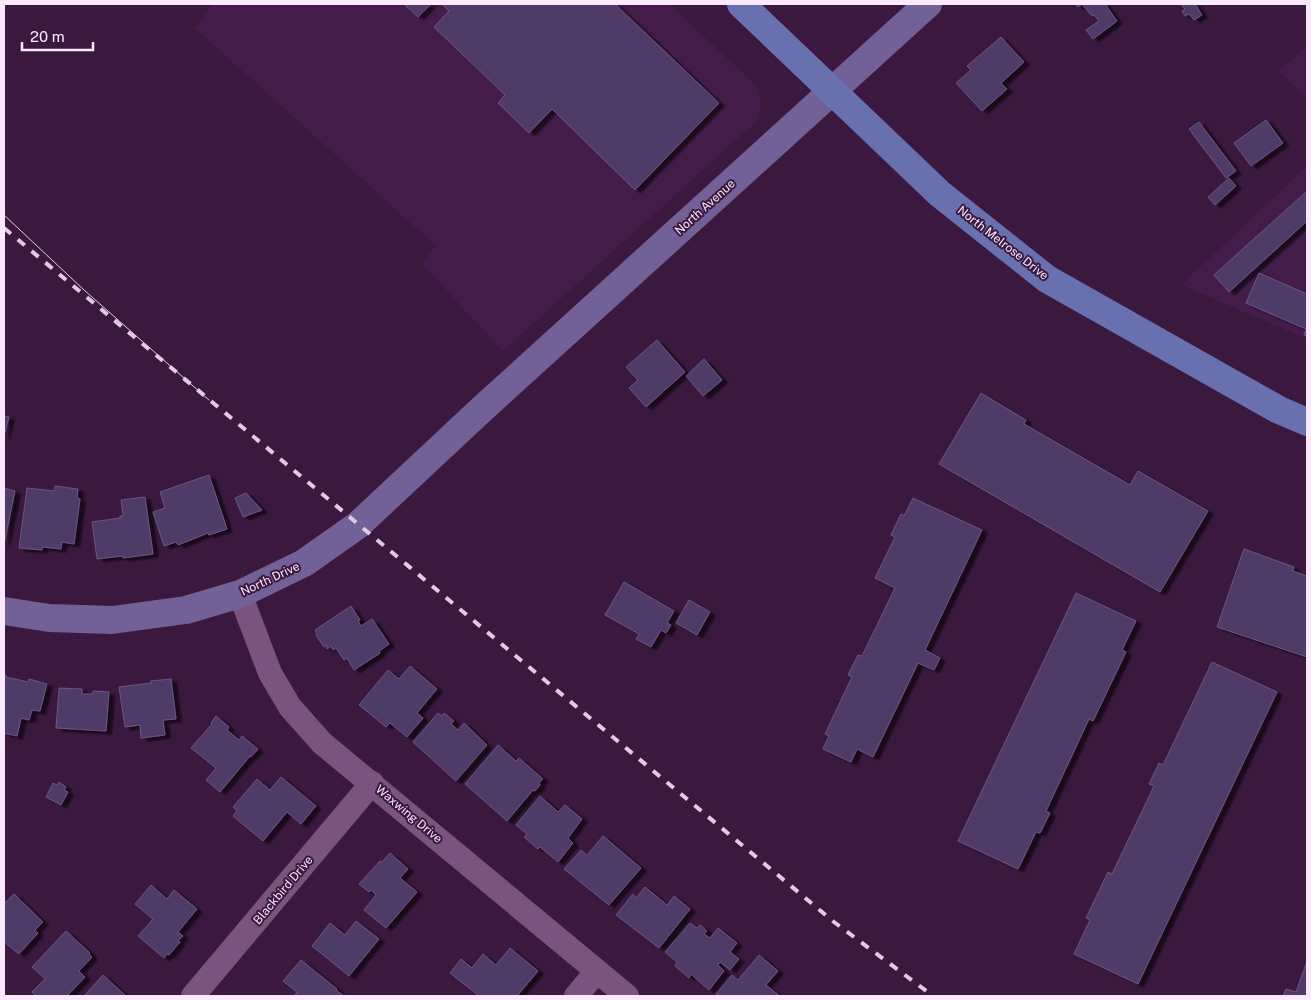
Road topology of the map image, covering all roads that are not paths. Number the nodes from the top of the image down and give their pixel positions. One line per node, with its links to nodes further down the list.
1 (741, 4): 3 (main road, North Melrose Drive)
2 (928, 4): 3 (main road, North Avenue)
3 (833, 91): 4 (main road, North Avenue); 5 (main road, North Melrose Drive)
4 (482, 409): 6 (main road, North Drive)
5 (1307, 422)
6 (240, 594): 7 (main road, North Drive); 8 (street, Waxwing Drive)
7 (4, 612)
8 (372, 783): 9 (street, Waxwing Drive); 10 (street, Blackbird Drive)
9 (597, 971): 11 (street); 12 (street, Waxwing Drive)
10 (193, 996)
11 (576, 996)
12 (627, 996)

